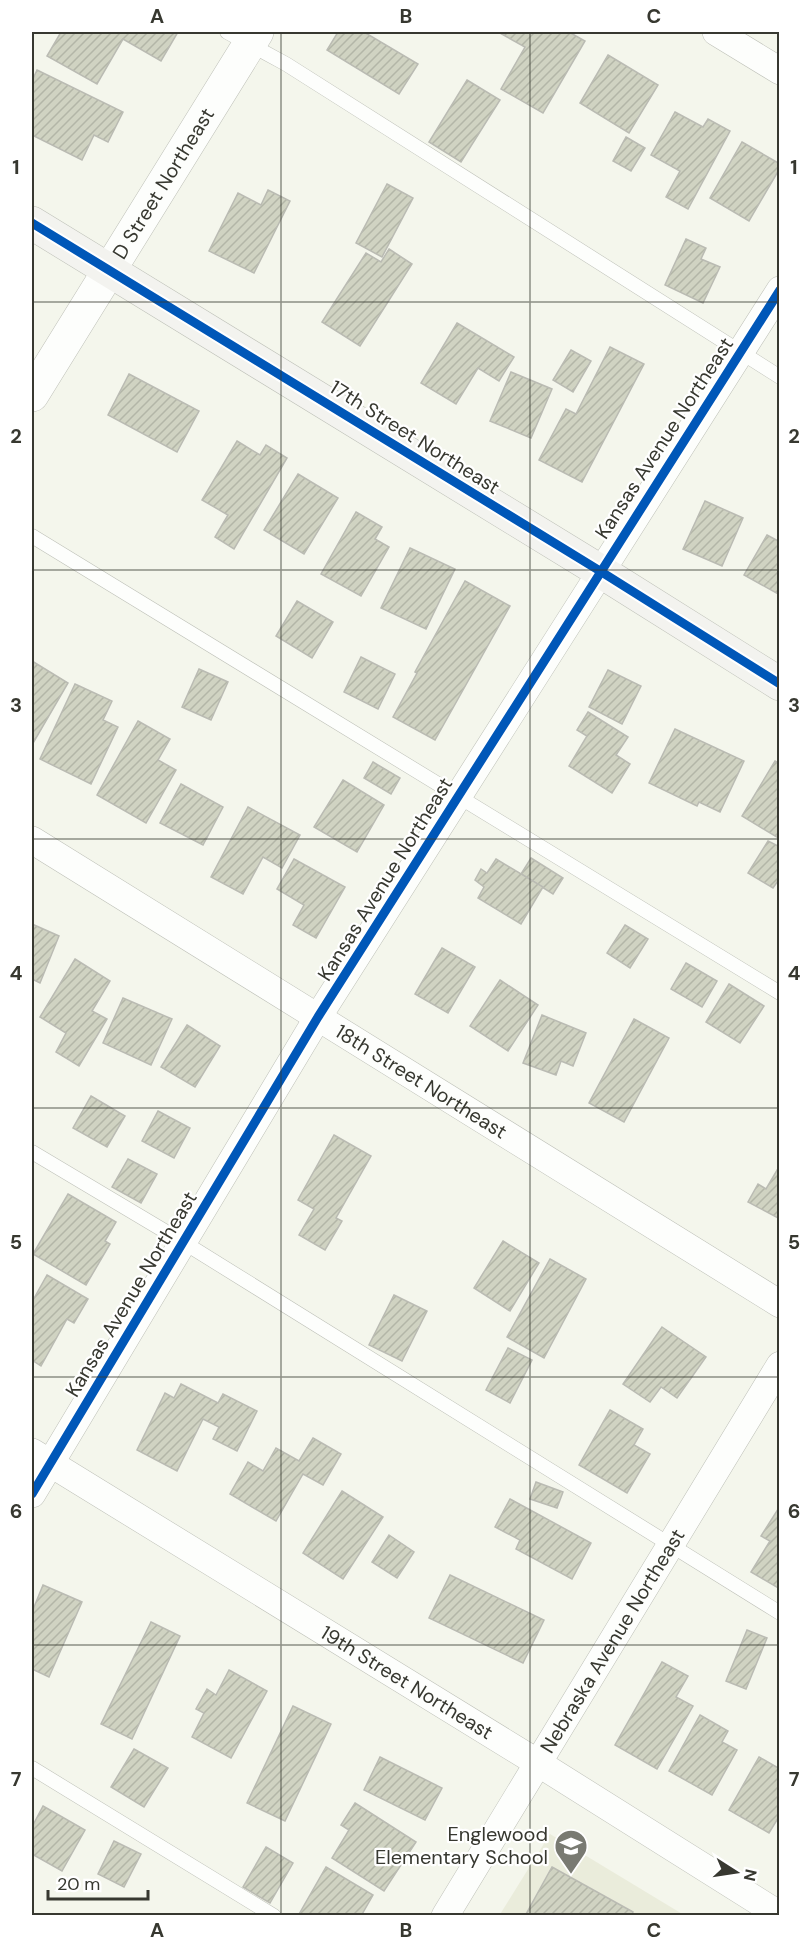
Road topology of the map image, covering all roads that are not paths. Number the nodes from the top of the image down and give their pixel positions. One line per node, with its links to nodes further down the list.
1 (716, 32): 3 (street)
2 (244, 36): 5 (street, D Street Northeast); 7 (lane)
3 (780, 70)
4 (32, 222): 5 (main road, 17th Street Northeast)
5 (108, 270): 9 (street, D Street Northeast); 11 (main road, 17th Street Northeast)
6 (780, 290): 7 (street, Kansas Avenue Northeast)
7 (740, 352): 8 (lane); 11 (street, Kansas Avenue Northeast)
8 (780, 377)
9 (32, 395)
10 (32, 536): 13 (lane)
11 (600, 571): 12 (main road, 17th Street Northeast); 13 (street, Kansas Avenue Northeast)
12 (780, 684)
13 (459, 796): 15 (lane); 16 (street, Kansas Avenue Northeast)
14 (32, 840): 16 (street, 18th Street Northeast)
15 (780, 993)
16 (318, 1017): 18 (street, Kansas Avenue Northeast); 19 (street, 18th Street Northeast)
17 (32, 1152): 18 (lane)
18 (183, 1242): 21 (street, Kansas Avenue Northeast); 23 (lane)
19 (780, 1304)
20 (780, 1365): 23 (street, Nebraska Avenue Northeast)
21 (41, 1458): 22 (street, Kansas Avenue Northeast); 25 (street, 19th Street Northeast)
22 (32, 1494)
23 (669, 1546): 24 (lane); 25 (street, Nebraska Avenue Northeast)
24 (780, 1613)
25 (538, 1762): 28 (street, Nebraska Avenue Northeast); 29 (street, 19th Street Northeast)
26 (32, 1768): 27 (lane)
27 (274, 1916)
28 (445, 1916)
29 (780, 1916)

